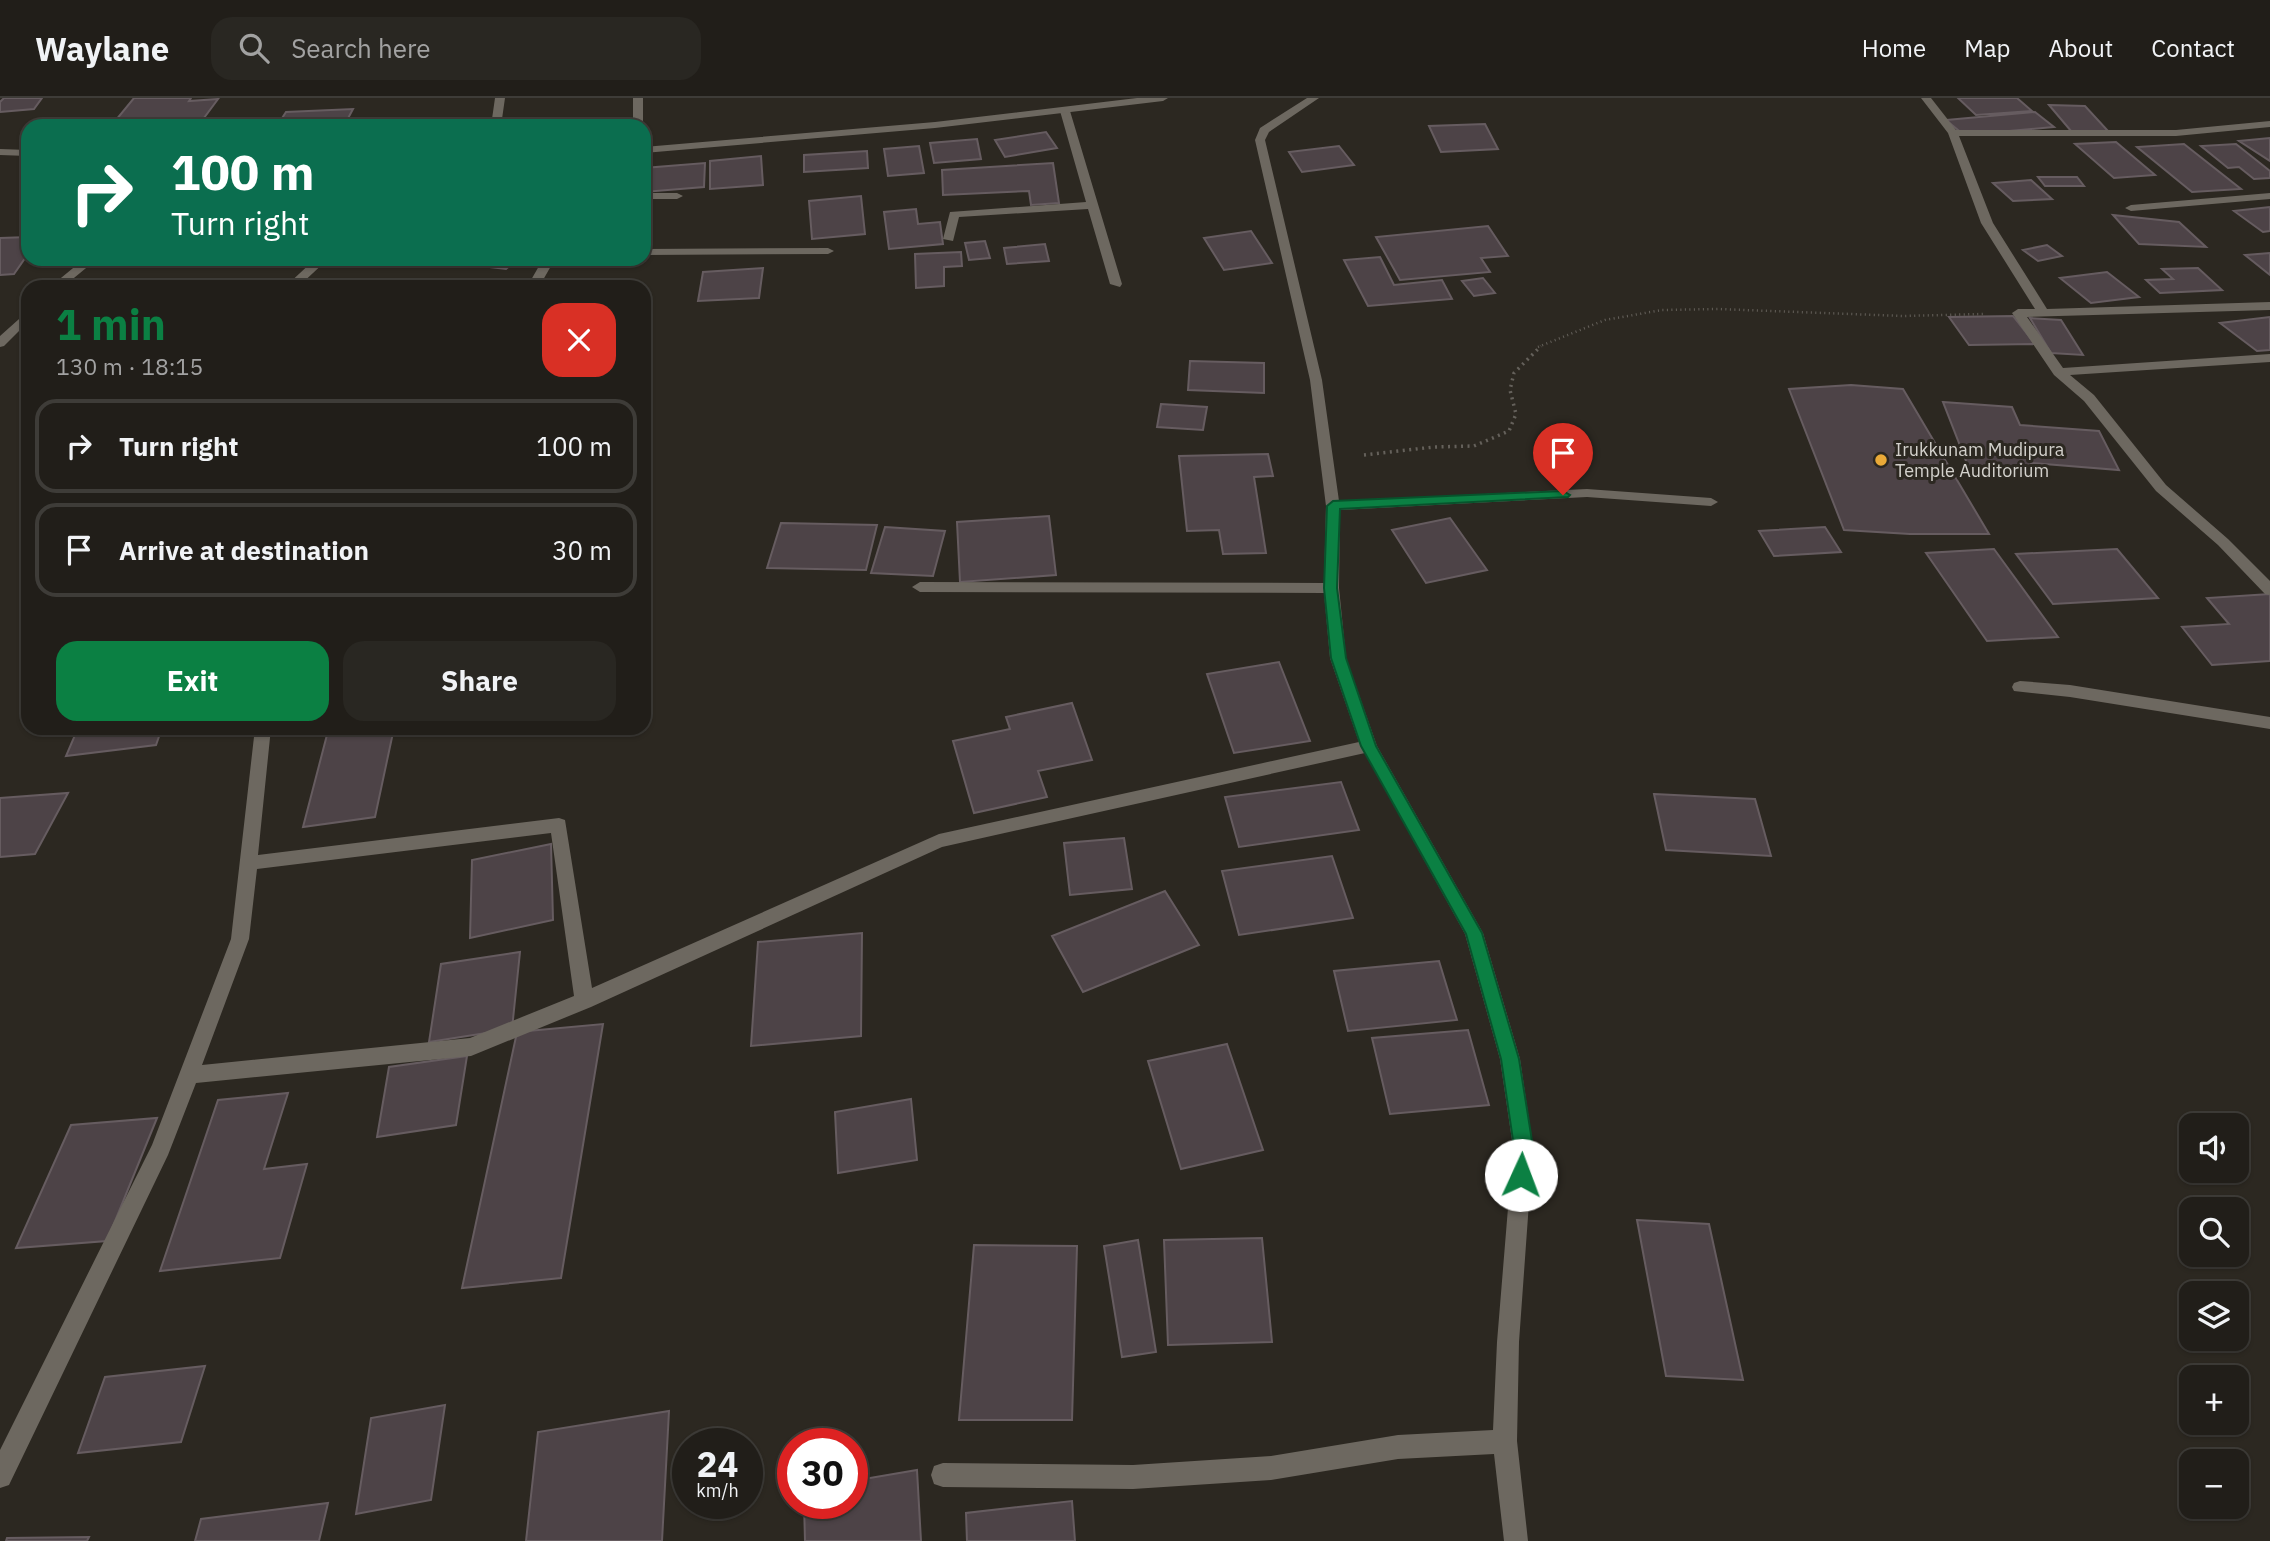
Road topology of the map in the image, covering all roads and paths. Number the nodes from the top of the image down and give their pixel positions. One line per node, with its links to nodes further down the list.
1 (500, 98): 7 (street)
2 (638, 98): 8 (street)
3 (1163, 98): 6 (street)
4 (1314, 98): 34 (street)
5 (1926, 98): 10 (street)
6 (1065, 111): 11 (street); 17 (street)
7 (497, 119)
8 (638, 119)
9 (2270, 124): 10 (street)
10 (1954, 133): 29 (street)
11 (651, 149)
12 (0, 152): 13 (street)
13 (21, 153)
14 (651, 196): 15 (street)
15 (677, 196)
16 (2270, 196): 18 (street)
17 (1093, 205): 19 (street); 26 (street)
18 (2131, 208)
19 (949, 239)
20 (828, 251): 21 (street)
21 (651, 252)
22 (82, 266): 24 (street)
23 (314, 266): 25 (street)
24 (65, 280)
25 (299, 280)
26 (1116, 284)
27 (2270, 306): 29 (street)
28 (2018, 313): 29 (street); 33 (street); 34 (path)
29 (2043, 313)
30 (21, 322): 31 (street)
31 (0, 343)
32 (2270, 358): 33 (street)
33 (2059, 372): 39 (street)
34 (1328, 457): 36 (street)
35 (1711, 502): 36 (street)
36 (1333, 506): 38 (street)
37 (920, 587): 38 (street)
38 (1331, 588): 43 (street)
39 (2270, 590)
40 (2020, 687): 41 (street)
41 (2270, 723)
42 (262, 735): 44 (street)
43 (1369, 746): 45 (street); 47 (street)
44 (249, 863): 45 (street); 46 (street)
45 (584, 1001): 46 (street)
46 (190, 1075): 49 (street)
47 (1505, 1441): 48 (street); 50 (street)
48 (943, 1475)
49 (0, 1476)
50 (1516, 1541)

